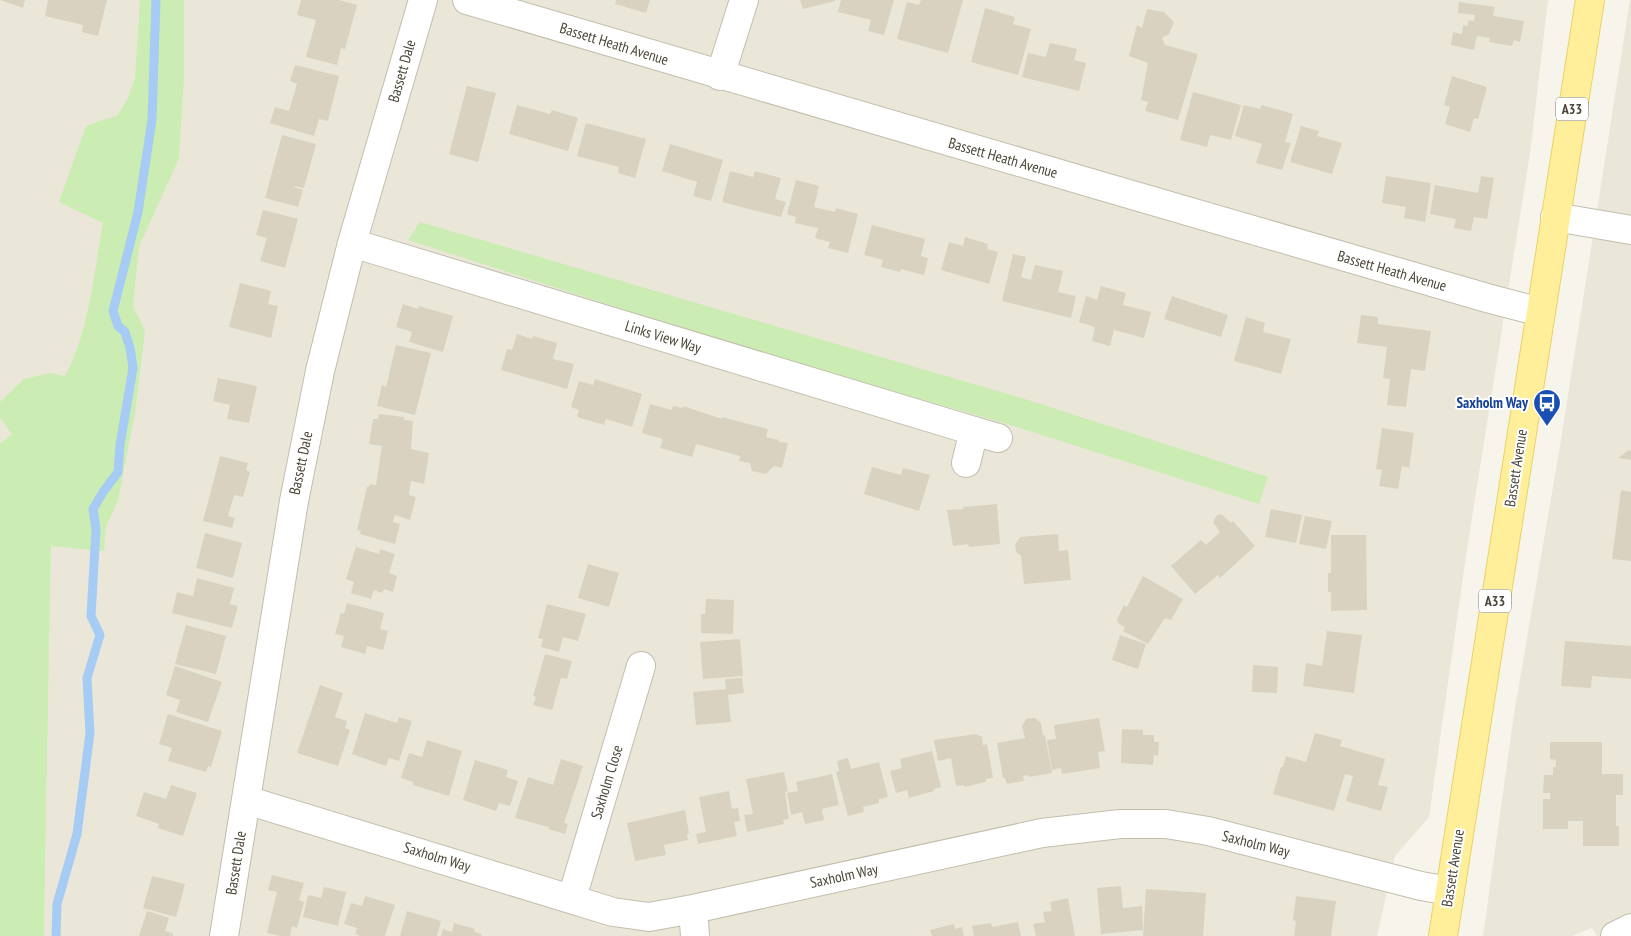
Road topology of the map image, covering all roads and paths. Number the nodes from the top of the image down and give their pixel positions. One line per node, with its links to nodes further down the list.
1 (423, 0): 8 (street, Bassett Dale)
2 (467, 0): 5 (street, Bassett Heath Avenue)
3 (744, 0): 5 (street)
4 (1590, 0): 6 (main road, Bassett Avenue / A33)
5 (720, 76): 9 (street, Bassett Heath Avenue)
6 (1555, 218): 7 (street); 9 (main road, Bassett Avenue / A33)
7 (1631, 230)
8 (352, 243): 10 (street, Links View Way); 12 (street, Bassett Dale)
9 (1540, 312): 13 (main road, Bassett Avenue / A33)
10 (966, 463)
11 (641, 666): 14 (street, Saxholm Close)
12 (246, 800): 14 (street, Saxholm Way); 17 (street, Bassett Dale)
13 (1450, 891): 15 (street, Saxholm Way); 19 (main road, Bassett Avenue / A33)
14 (572, 898): 15 (street, Saxholm Way)
15 (693, 909): 18 (street)
16 (1631, 928): 20 (street)
17 (224, 936)
18 (695, 936)
19 (1443, 936)
20 (1616, 936)

